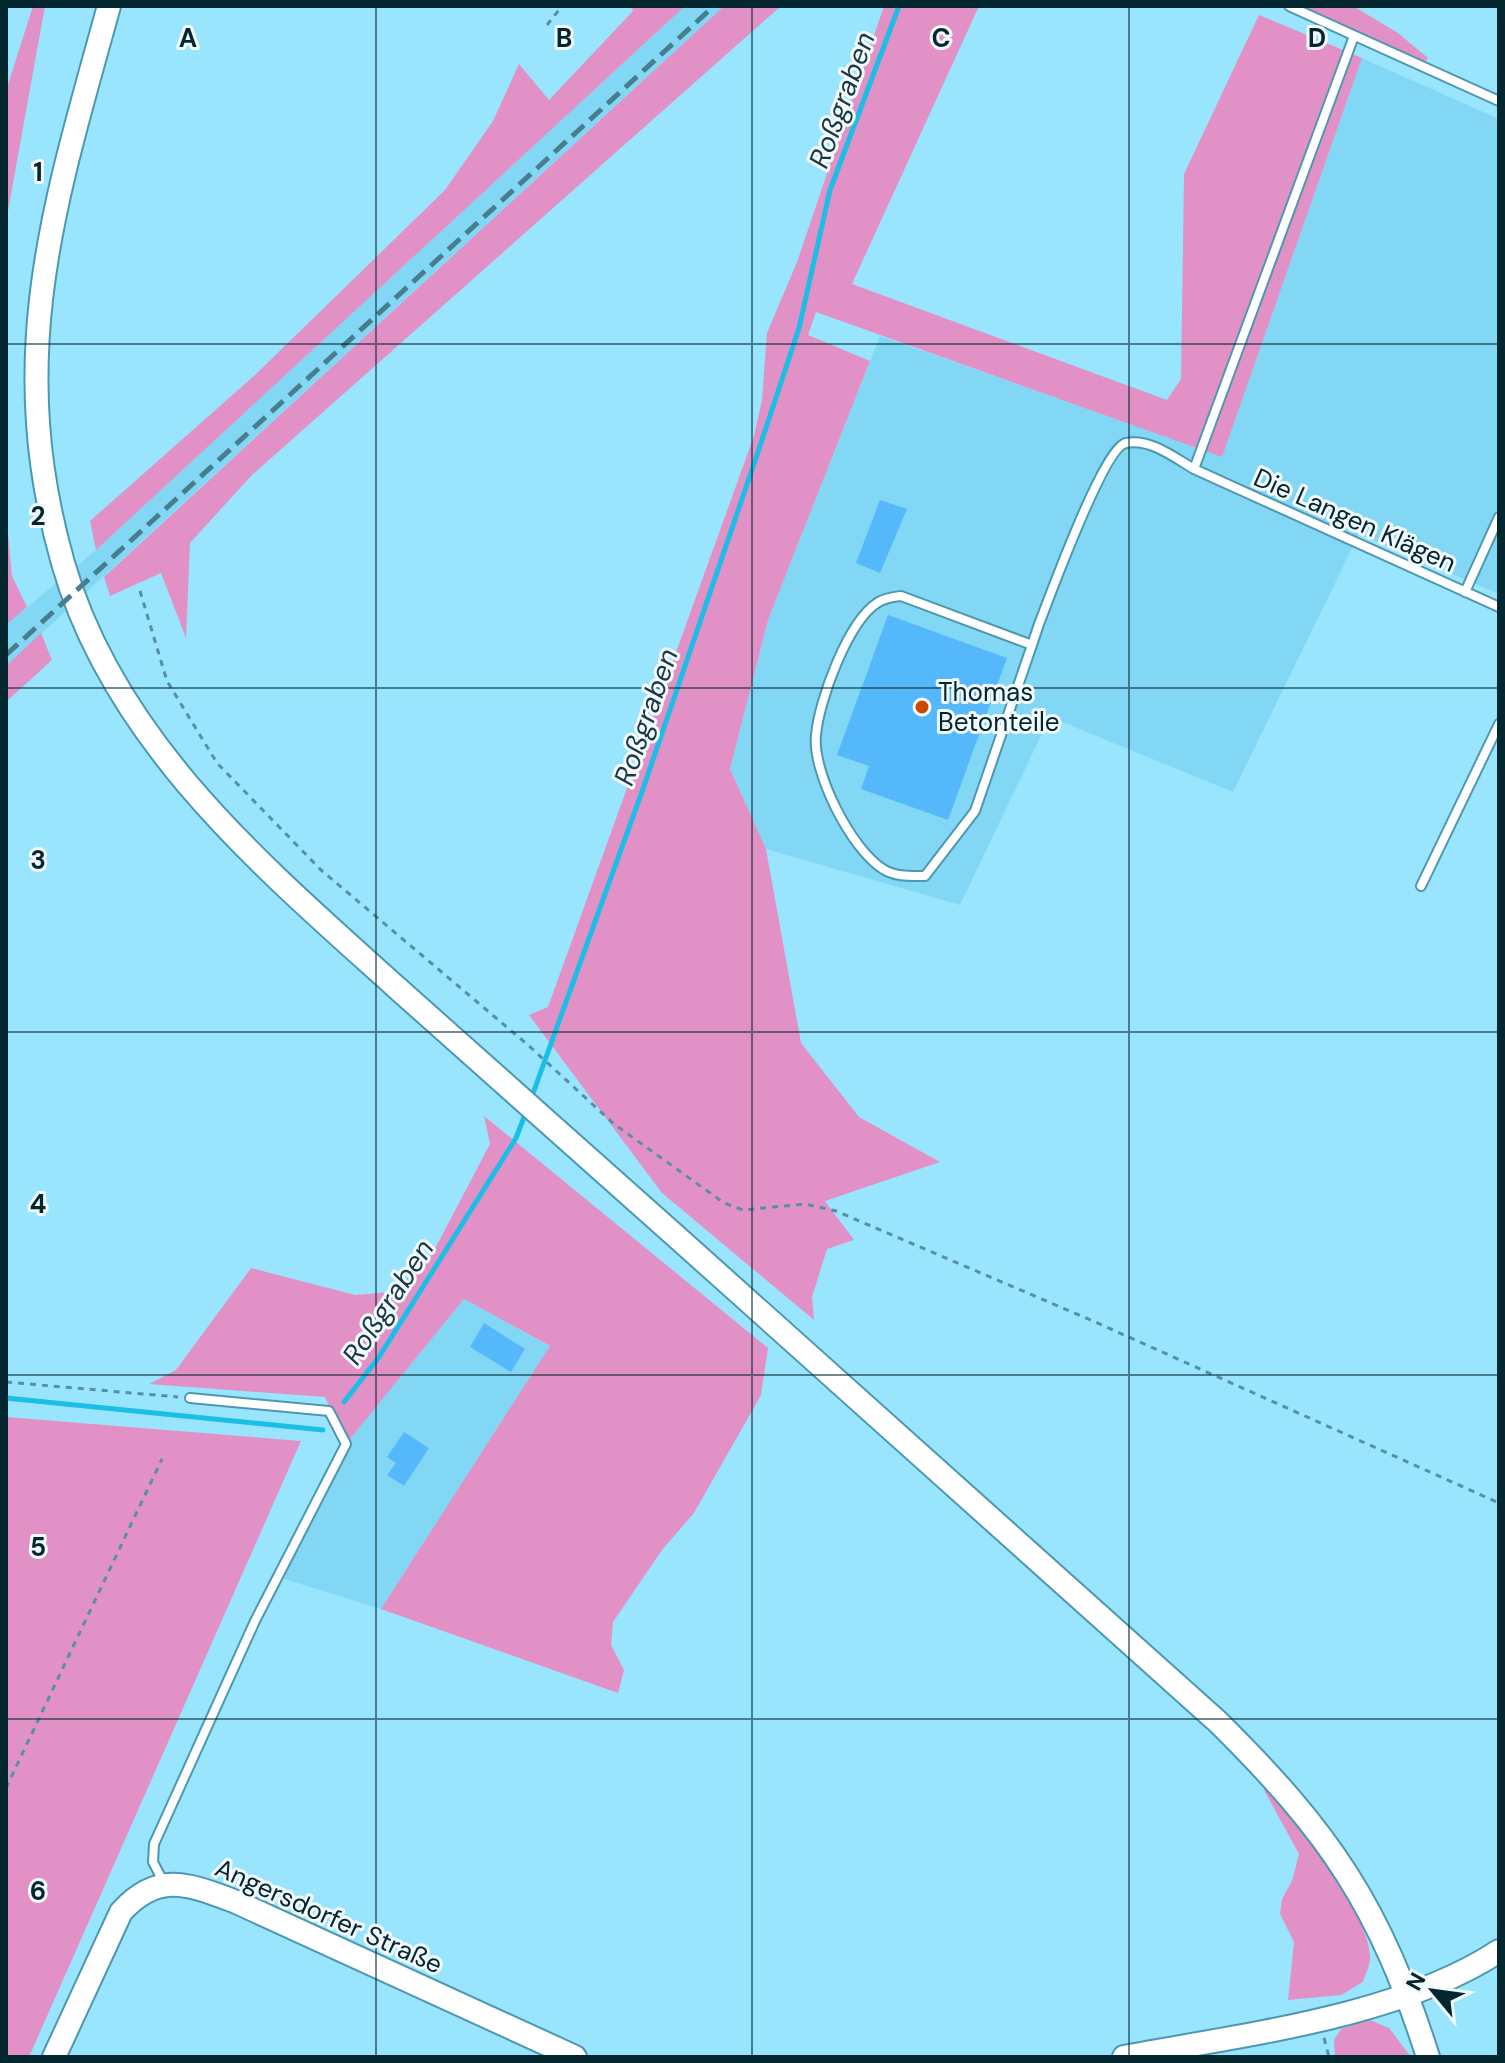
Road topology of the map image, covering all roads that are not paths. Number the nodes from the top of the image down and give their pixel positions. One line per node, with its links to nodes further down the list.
1 (109, 6): 15 (main road)
2 (1289, 6): 3 (lane)
3 (1354, 36): 4 (lane); 5 (lane)
4 (1499, 101)
5 (1194, 469): 7 (lane, Die Langen Klägen); 9 (lane, Die Langen Klägen)
6 (1499, 517): 7 (lane)
7 (1465, 592): 8 (lane, Die Langen Klägen)
8 (1499, 607)
9 (1032, 645): 9 (lane)
10 (1499, 724): 11 (lane)
11 (1421, 886)
12 (190, 1398): 13 (lane)
13 (164, 1883): 16 (main road); 17 (main road, Angersdorfer Straße)
14 (1499, 1951): 15 (main road)
15 (1398, 1996): 18 (main road); 19 (main road)
16 (54, 2057)
17 (575, 2057)
18 (1124, 2057)
19 (1428, 2057)

